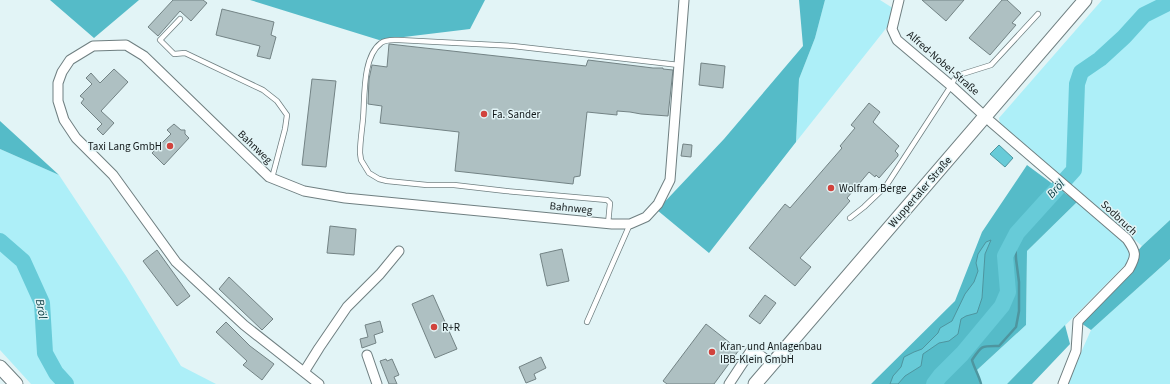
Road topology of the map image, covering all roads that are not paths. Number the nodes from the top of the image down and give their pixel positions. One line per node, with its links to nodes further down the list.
1 (684, 0): 6 (street, Bahnweg)
2 (899, 0): 7 (street, Alfred-Nobel-Straße)
3 (1085, 0): 8 (main road, Wuppertaler Straße)
4 (1038, 14): 7 (lane)
5 (180, 19): 9 (lane)
6 (679, 65): 11 (lane); 12 (street, Bahnweg)
7 (951, 86): 8 (street, Alfred-Nobel-Straße); 10 (lane)
8 (985, 116): 16 (main road, Wuppertaler Straße); 24 (street, Sodbruch)
9 (272, 178): 11 (street, Bahnweg); 18 (street, Bahnweg)
10 (850, 218)
11 (608, 224): 12 (street, Bahnweg)
12 (630, 224): 14 (lane)
13 (399, 251): 18 (street)
14 (587, 322)
15 (367, 355): 21 (street)
16 (772, 364): 22 (street); 23 (main road, Wuppertaler Straße)
17 (0, 367): 19 (main road)
18 (304, 372): 20 (street, Bahnweg)
19 (16, 384)
20 (319, 384)
21 (378, 384)
22 (729, 384)
23 (755, 384)
24 (1063, 384)

